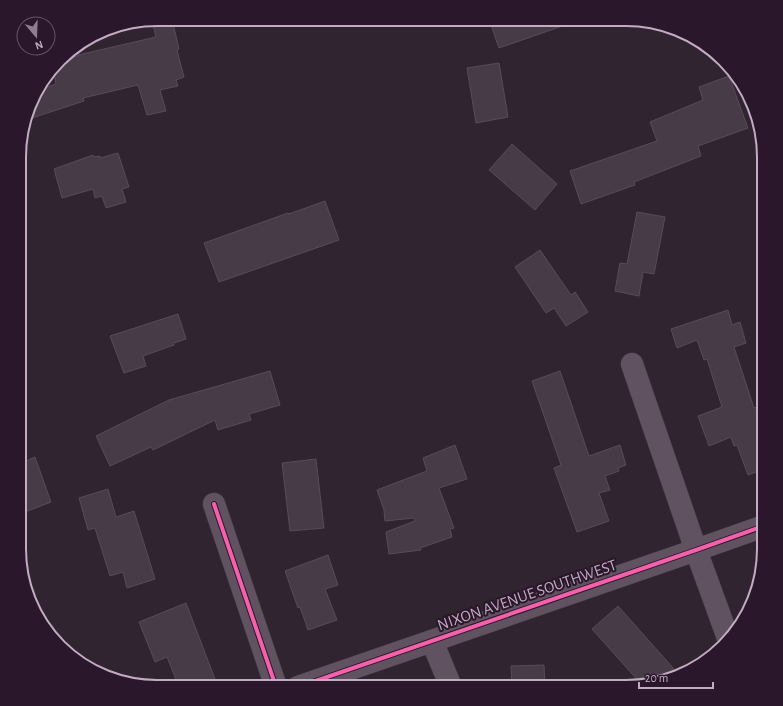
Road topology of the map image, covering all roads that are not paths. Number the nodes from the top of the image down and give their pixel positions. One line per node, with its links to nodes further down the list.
1 (632, 364): 4 (street)
2 (214, 504): 7 (street)
3 (757, 528): 4 (street, NIXON AVENUE SOUTHWEST)
4 (696, 550): 5 (street); 6 (street, NIXON AVENUE SOUTHWEST)
5 (726, 633)
6 (432, 641): 8 (street, NIXON AVENUE SOUTHWEST); 9 (street)
7 (274, 680)
8 (318, 680)
9 (448, 680)

